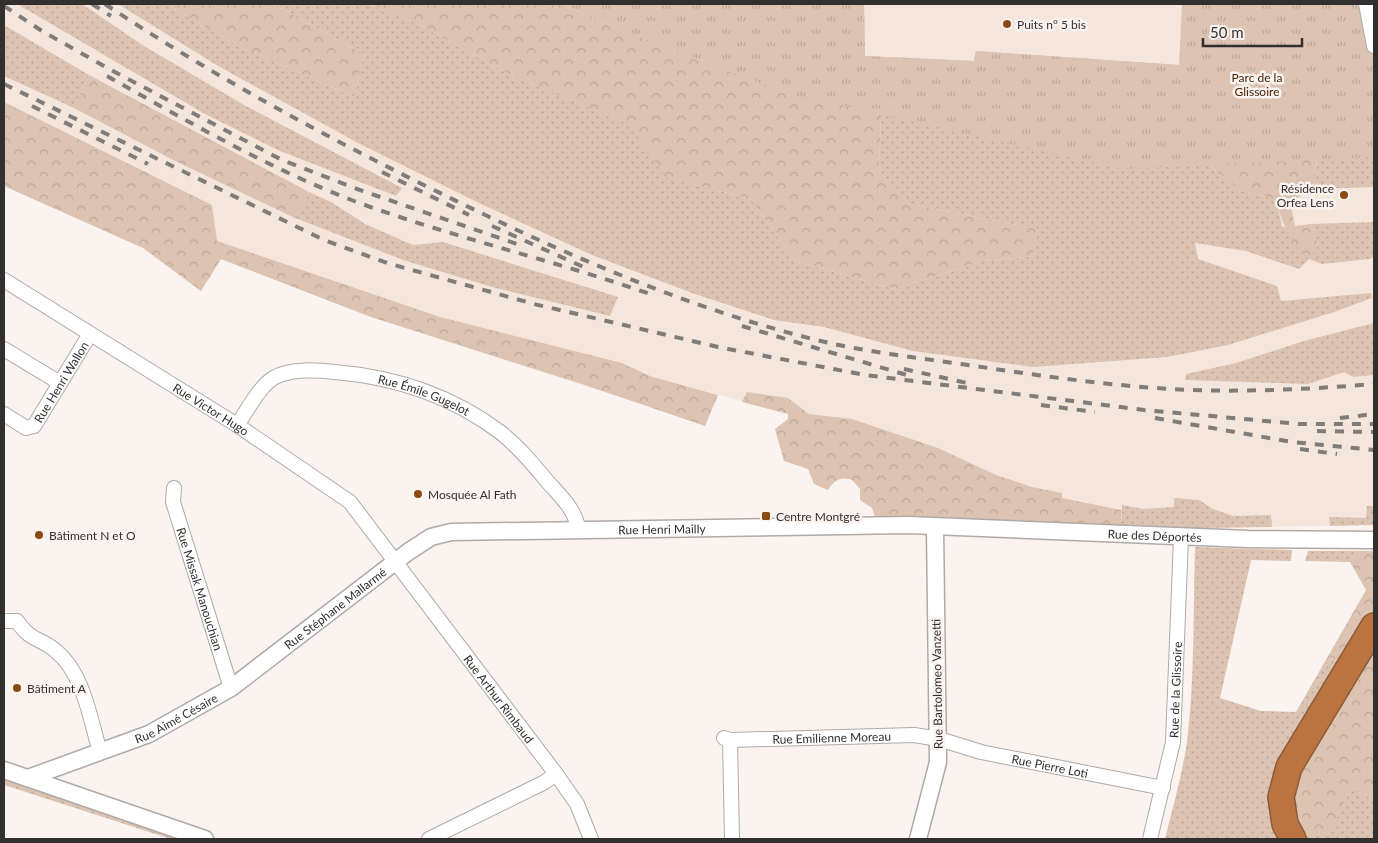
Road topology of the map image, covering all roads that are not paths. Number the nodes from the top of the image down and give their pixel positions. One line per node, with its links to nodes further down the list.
1 (1366, 4): 2 (street)
2 (1374, 46)
3 (4, 280): 4 (street, Rue Victor Hugo)
4 (90, 334): 6 (street, Rue Henri Wallon); 8 (street, Rue Victor Hugo)
5 (4, 349): 6 (street)
6 (60, 383): 7 (street, Rue Henri Wallon)
7 (4, 414)
8 (237, 425): 11 (street, Rue Émile Gugelot); 14 (street, Rue Victor Hugo)
9 (174, 488): 18 (street, Rue Missak Manouchian)
10 (935, 526): 11 (street, Rue Henri Mailly); 12 (street, Rue des Déportés); 19 (street, Rue Bartolomeo Vanzetti)
11 (579, 531): 14 (street, Rue Henri Mailly)
12 (1181, 537): 13 (street, Rue des Déportés); 25 (street, Rue de la Glissoire)
13 (1374, 540)
14 (397, 562): 17 (street, Rue Stéphane Mallarmé); 23 (street, Rue Arthur Rimbaud)
15 (4, 621): 20 (street)
16 (1374, 626): 33 (highway)
17 (275, 655): 18 (street, Rue Aimé Césaire)
18 (231, 688): 20 (street, Rue Aimé Césaire)
19 (938, 739): 25 (street, Rue Pierre Loti); 30 (street, Rue Emilienne Moreau); 31 (street, Rue Bartolomeo Vanzetti)
20 (100, 752): 21 (street, Rue Aimé Césaire)
21 (68, 762): 24 (street, Rue Aimé Césaire); 26 (street)
22 (4, 770): 24 (street)
23 (556, 774): 28 (street); 29 (street, Rue Arthur Rimbaud)
24 (28, 778): 26 (street)
25 (1164, 788): 32 (street, Rue de la Glissoire)
26 (65, 793): 27 (street)
27 (205, 839)
28 (429, 839)
29 (591, 839)
30 (732, 839)
31 (918, 839)
32 (1150, 839)
33 (1293, 839)

